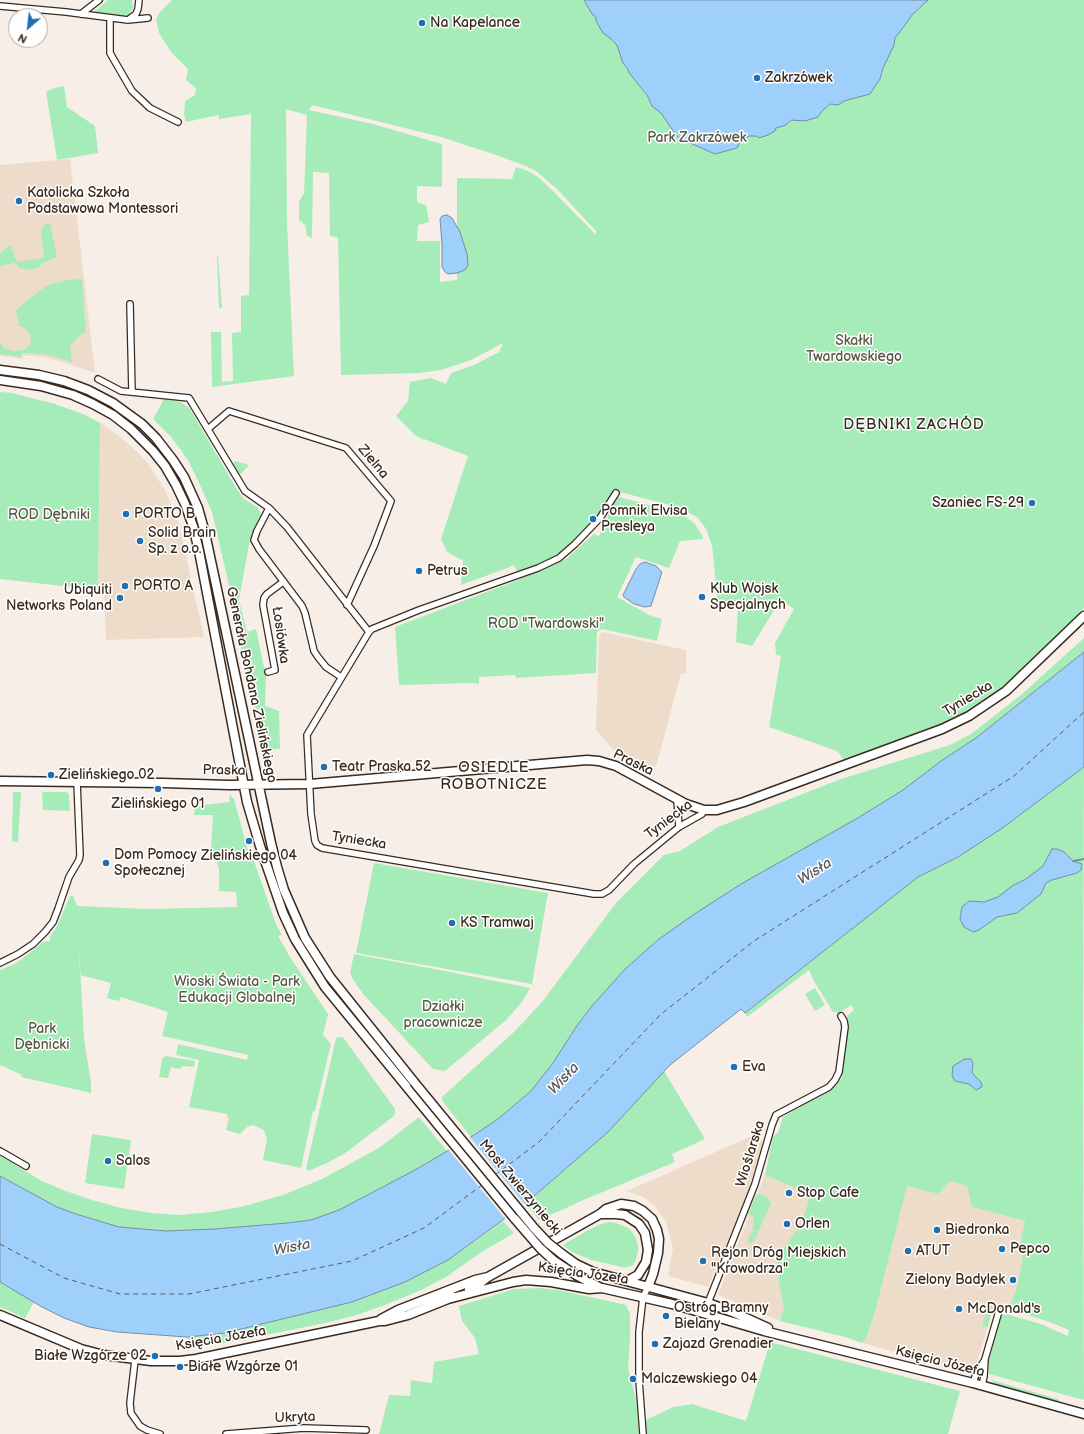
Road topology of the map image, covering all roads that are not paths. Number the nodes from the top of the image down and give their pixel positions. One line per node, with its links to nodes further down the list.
1 (99, 0): 4 (street)
2 (139, 0): 7 (street)
3 (0, 6): 4 (street)
4 (81, 14): 5 (street)
5 (110, 18): 7 (street); 8 (street)
6 (148, 18): 7 (street)
7 (128, 20)
8 (178, 122)
9 (130, 304): 13 (street)
10 (0, 370): 27 (main road, Generała Bohdana Zielińskiego)
11 (98, 379): 13 (street)
12 (0, 380): 26 (main road, Generała Bohdana Zielińskiego)
13 (132, 392): 14 (street)
14 (208, 429): 16 (street); 18 (street, Zielna)
15 (616, 493): 20 (street)
16 (269, 508): 17 (street); 18 (street)
17 (283, 582): 21 (street, Łosiówka); 22 (street)
18 (347, 605): 20 (street)
19 (1084, 616): 29 (main road, Tyniecka)
20 (369, 632): 22 (street)
21 (268, 672)
22 (341, 678): 25 (street)
23 (0, 781): 24 (main road, Praska)
24 (77, 782): 26 (main road, Praska); 31 (street)
25 (310, 784): 27 (main road, Praska); 28 (main road, Praska); 30 (street, Tyniecka)
26 (244, 785): 27 (main road, Praska); 34 (main road, Generała Bohdana Zielińskiego)
27 (258, 785): 33 (main road, Generała Bohdana Zielińskiego)
28 (677, 800): 29 (main road, Praska); 30 (street)
29 (704, 810): 30 (street, Tyniecka)
30 (679, 827)
31 (0, 963)
32 (841, 1016): 44 (street, Wioślarska)
33 (414, 1082): 39 (main road, Most Zwierzyniecki, bridge)
34 (407, 1087): 41 (main road, Most Zwierzyniecki, bridge)
35 (0, 1150): 36 (street)
36 (26, 1166)
37 (600, 1214): 38 (main road, Księcia Józefa); 39 (main road, Księcia Józefa); 40 (main road, Księcia Józefa)
38 (488, 1277): 43 (main road, Księcia Józefa); 49 (main road, Księcia Józefa)
39 (627, 1281): 40 (main road, Księcia Józefa)
40 (648, 1287): 42 (street, Księcia Józefa); 44 (main road, Księcia Józefa)
41 (602, 1288): 42 (main road, Księcia Józefa); 43 (main road, Księcia Józefa)
42 (643, 1297): 45 (main road, Księcia Józefa); 59 (street)
43 (448, 1299): 49 (main road, Księcia Józefa)
44 (708, 1303): 45 (street); 48 (street); 50 (main road, Księcia Józefa)
45 (686, 1308): 48 (main road, Księcia Józefa)
46 (999, 1311): 51 (street)
47 (0, 1315): 52 (main road, Księcia Józefa)
48 (715, 1318): 50 (main road, Księcia Józefa)
49 (379, 1321): 52 (main road, Księcia Józefa)
50 (789, 1337): 53 (main road, Księcia Józefa)
51 (985, 1359): 53 (street); 54 (street)
52 (135, 1360): 57 (street)
53 (973, 1384): 54 (main road, Księcia Józefa)
54 (982, 1386): 55 (main road, Księcia Józefa)
55 (1084, 1414)
56 (366, 1430): 58 (street, Ukryta)
57 (160, 1434)
58 (226, 1434)
59 (643, 1434)

